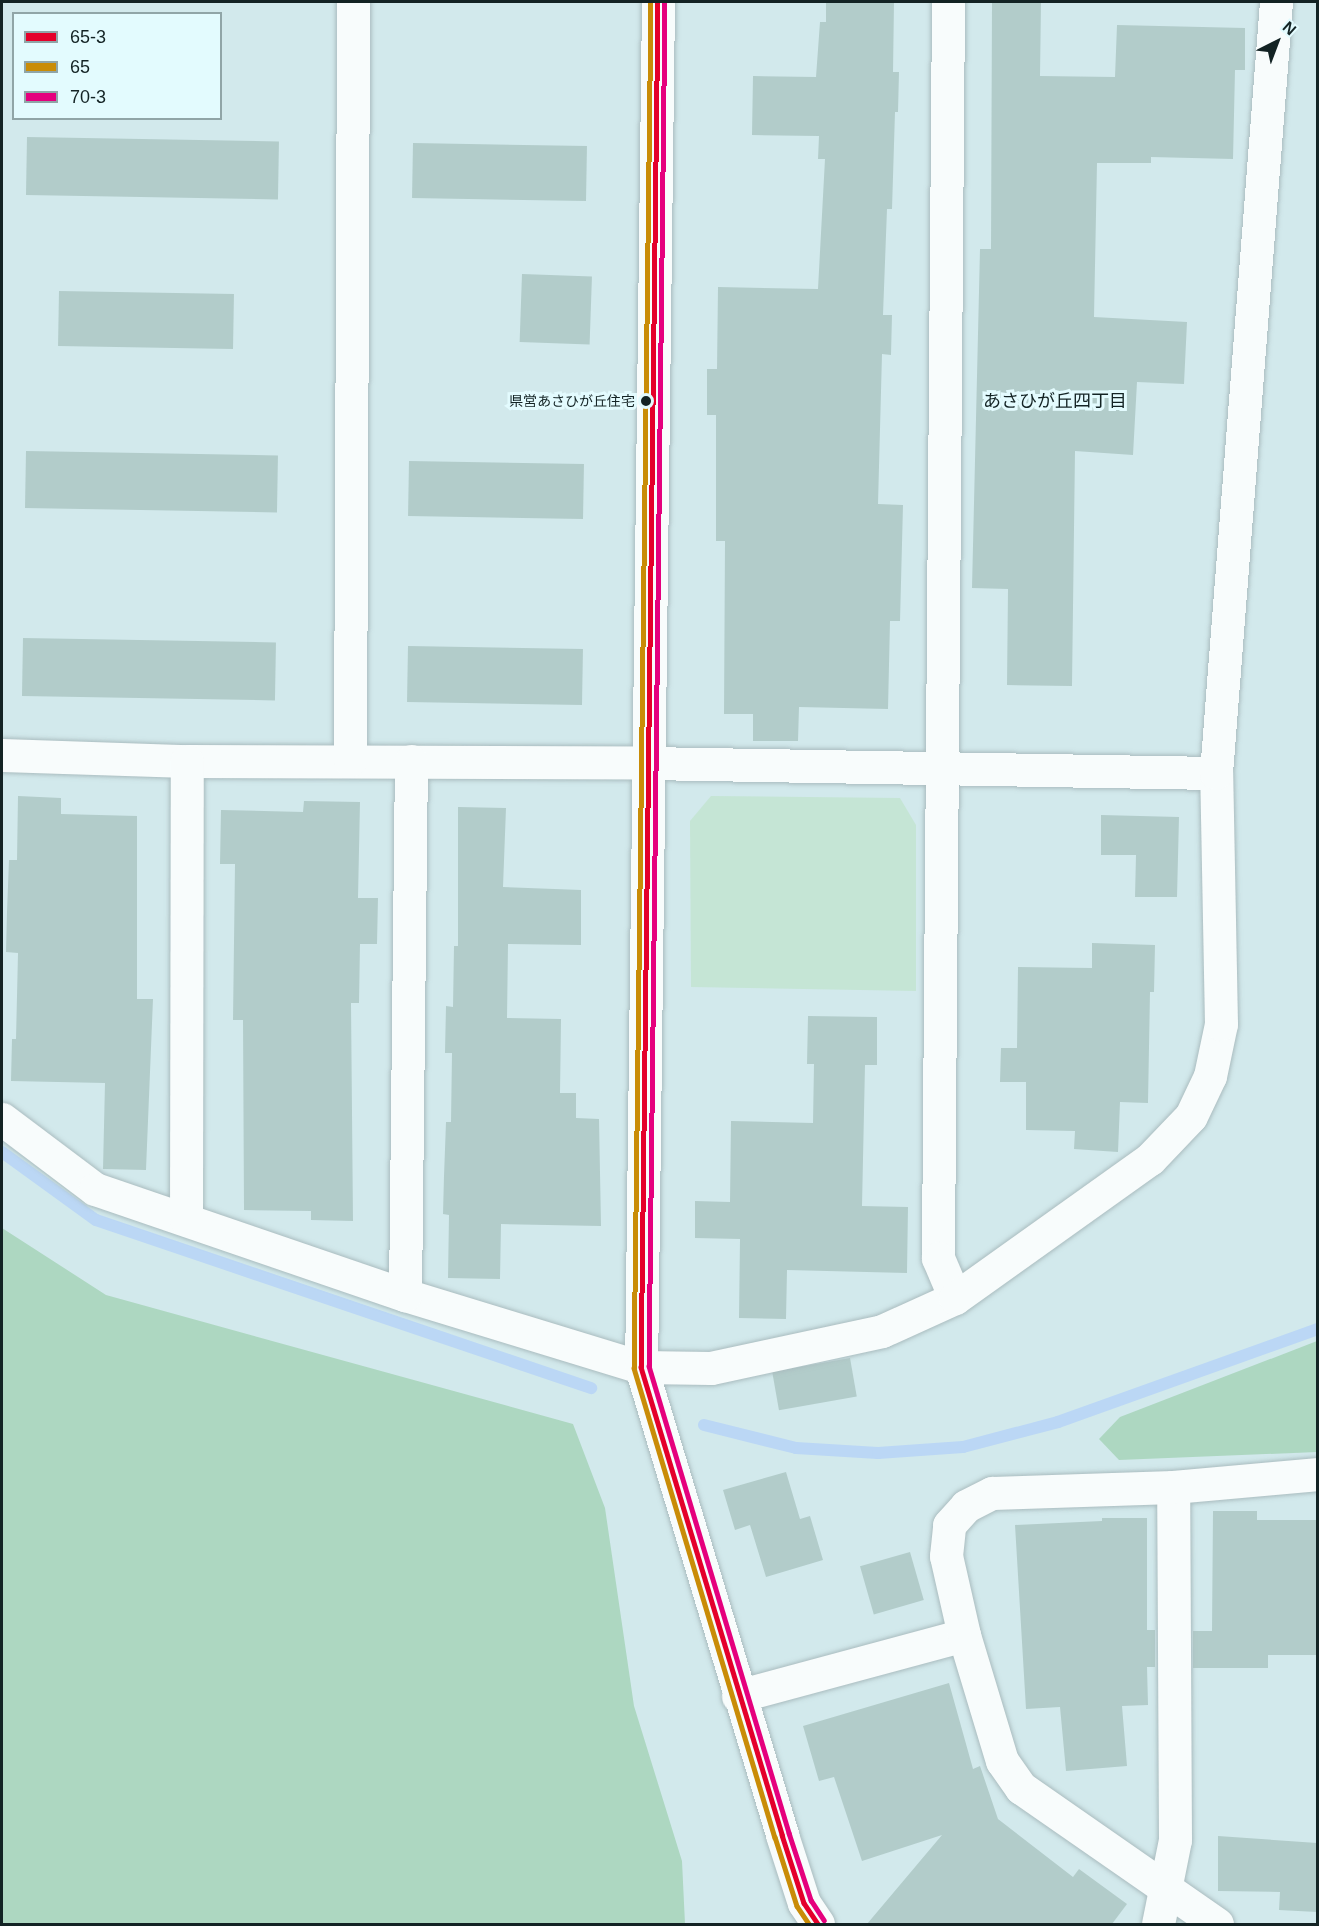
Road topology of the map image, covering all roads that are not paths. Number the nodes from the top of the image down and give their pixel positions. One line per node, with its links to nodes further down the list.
1 (353, 2): 6 (street)
2 (658, 2): 9 (street)
3 (948, 2): 10 (street)
4 (1276, 2): 11 (street)
5 (2, 755): 7 (street)
6 (350, 760): 7 (street); 8 (street)
7 (188, 761): 13 (street)
8 (411, 761): 9 (street); 14 (street)
9 (647, 763): 10 (street); 16 (street)
10 (940, 770): 11 (street); 15 (street)
11 (1216, 773): 15 (street)
12 (2, 1119): 13 (street)
13 (186, 1219): 14 (street)
14 (405, 1295): 16 (street)
15 (956, 1298): 16 (street)
16 (640, 1367): 20 (street)
17 (1317, 1474): 18 (street)
18 (1173, 1487): 19 (street); 21 (street)
19 (964, 1635): 20 (street); 21 (street)
20 (738, 1696): 22 (street)
21 (1165, 1888): 23 (street); 24 (street)
22 (818, 1924)
23 (1158, 1924)
24 (1217, 1924)

